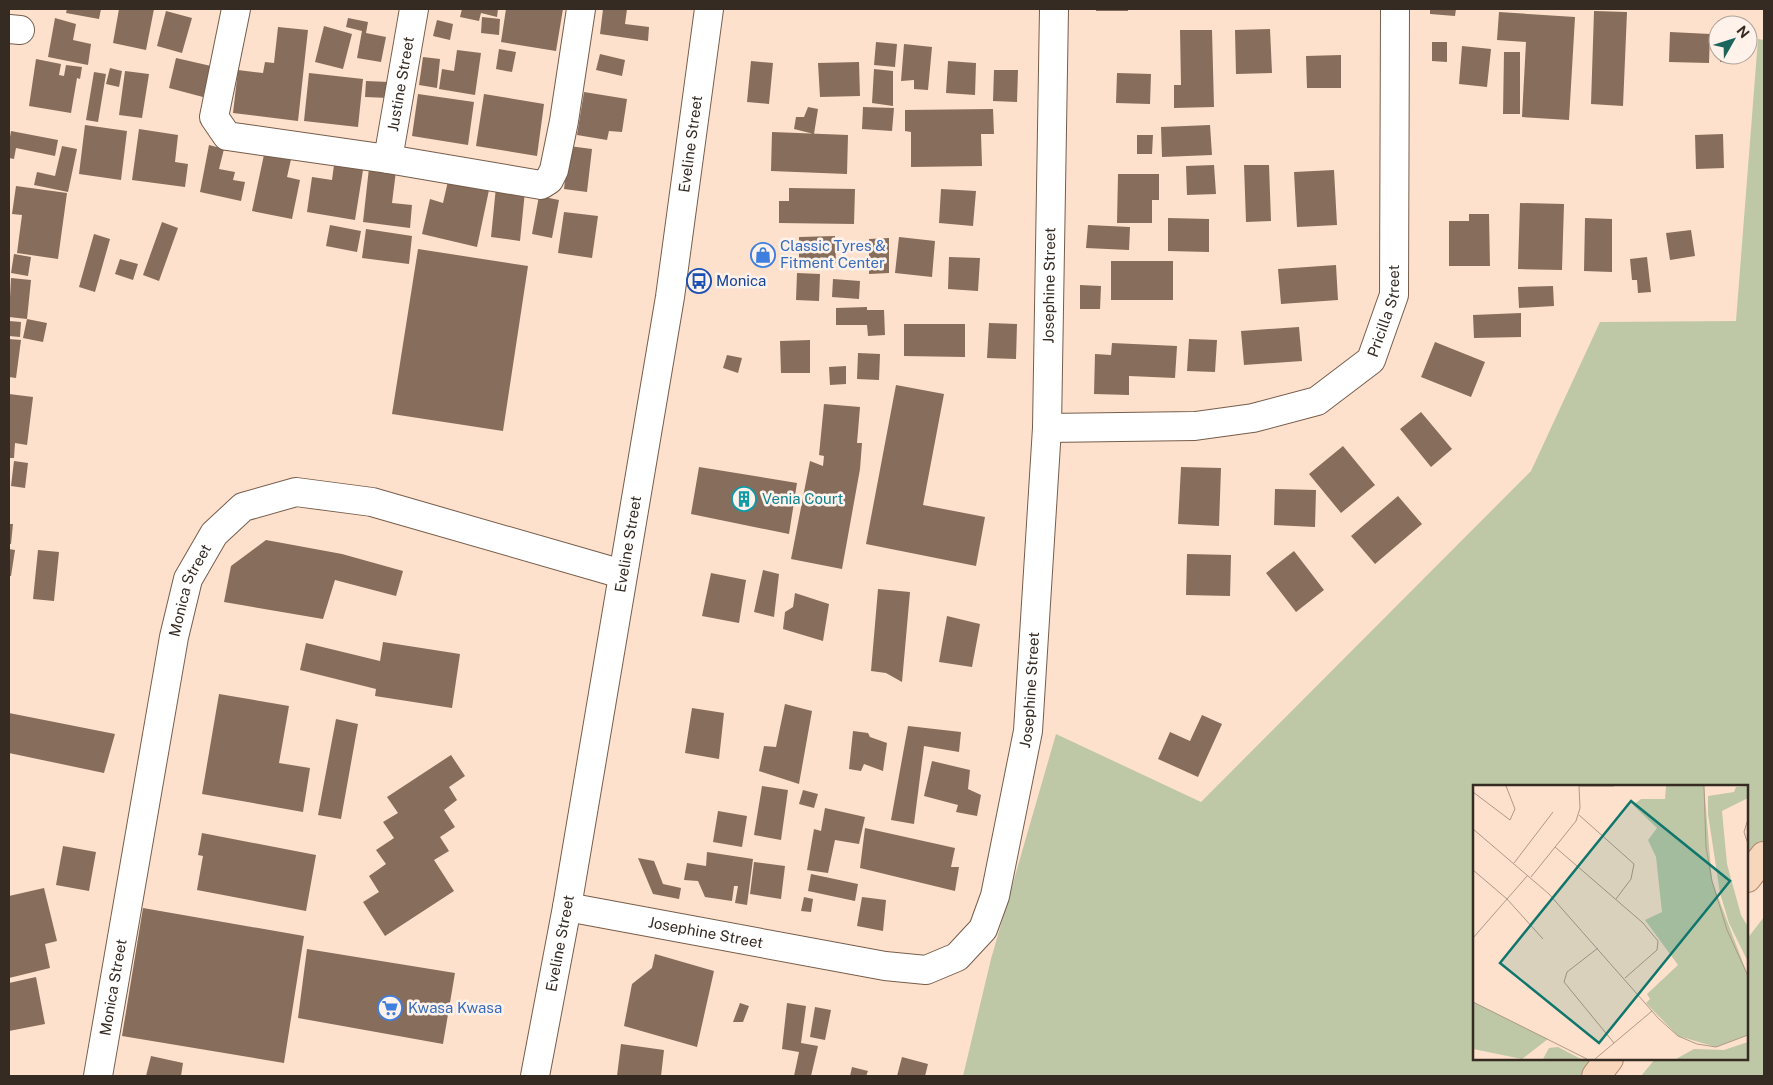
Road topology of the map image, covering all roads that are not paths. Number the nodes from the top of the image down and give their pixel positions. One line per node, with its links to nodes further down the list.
1 (236, 9): 7 (street)
2 (414, 9): 7 (street, Justine Street)
3 (581, 9): 7 (street)
4 (709, 9): 9 (street, Eveline Street)
5 (1054, 9): 8 (street, Josephine Street)
6 (1396, 9): 8 (street, Pricilla Street)
7 (388, 159)
8 (1047, 428): 12 (street, Josephine Street)
9 (622, 574): 12 (street, Eveline Street); 14 (street, Monica Street)
10 (1764, 856): 11 (main road)
11 (1748, 877)
12 (567, 907): 15 (street, Eveline Street)
13 (1608, 1060): 16 (main road)
14 (98, 1076)
15 (535, 1076)
16 (1596, 1076)

